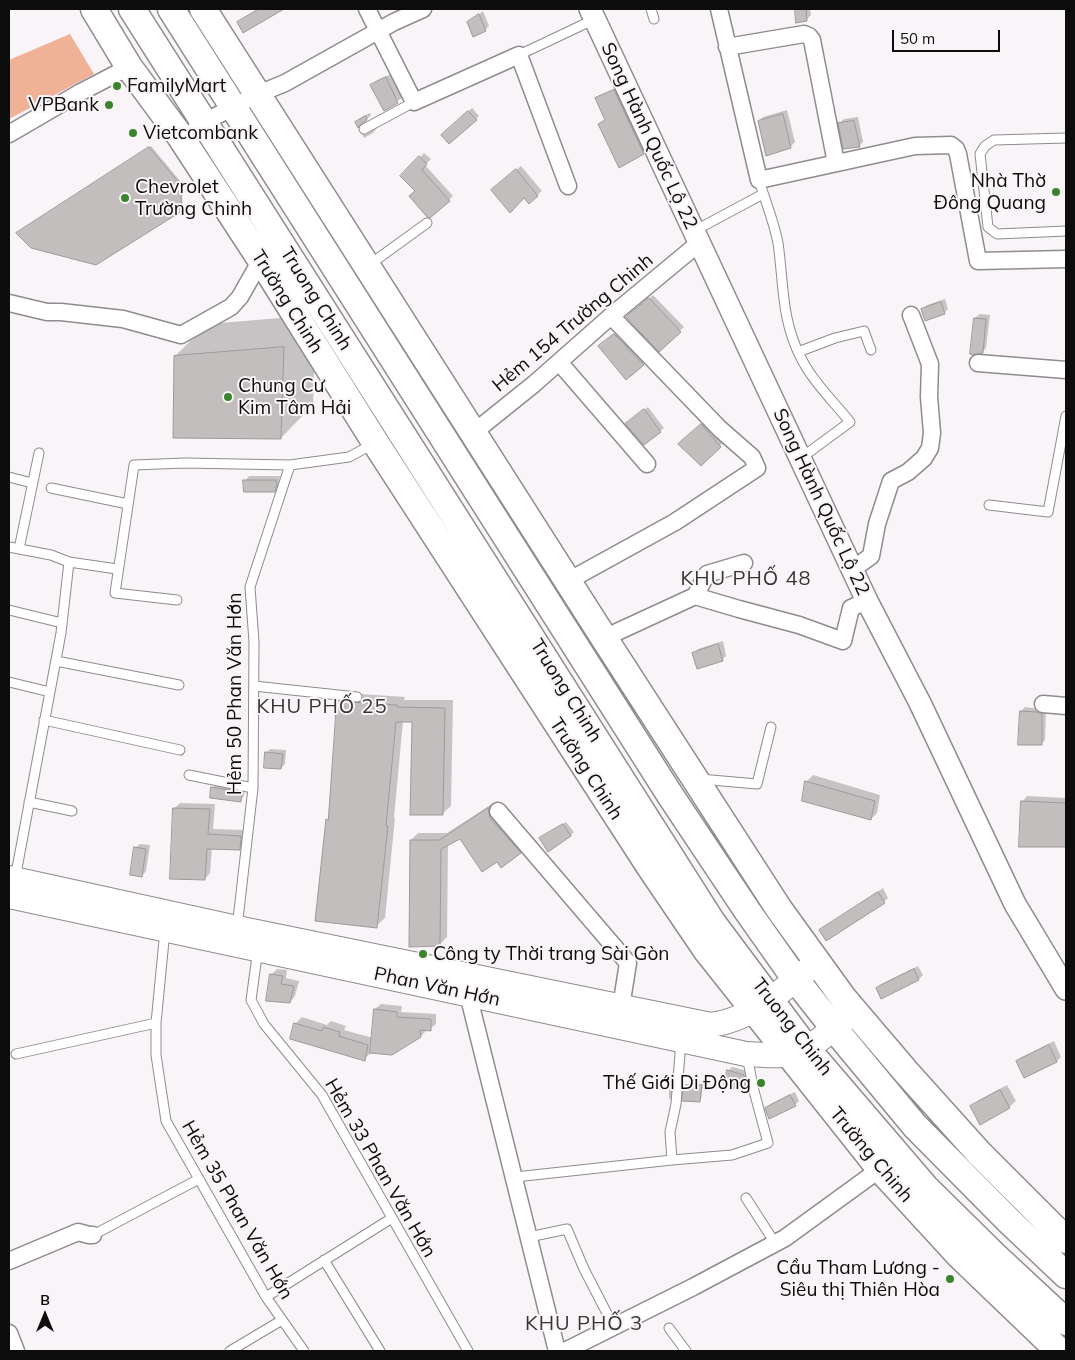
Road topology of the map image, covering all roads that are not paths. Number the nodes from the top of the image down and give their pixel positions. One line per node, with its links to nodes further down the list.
1 (94, 9): 14 (main road, Trường Chinh)
2 (132, 9): 18 (main road, Truong Chinh)
3 (171, 9): 17 (main road, Truong Chinh)
4 (367, 9): 11 (street)
5 (423, 9): 11 (street)
6 (651, 9): 10 (lane)
7 (719, 9): 12 (street)
8 (209, 10): 15 (main road)
9 (593, 14): 13 (lane); 28 (street, Song Hành Quốc Lộ 22)
10 (654, 20)
11 (378, 31): 15 (street); 16 (street)
12 (727, 47): 23 (street); 25 (street)
13 (519, 54): 16 (street); 24 (street)
14 (129, 67): 20 (street); 21 (main road, Trường Chinh)
15 (258, 94): 17 (street); 31 (main road)
16 (414, 102): 19 (lane)
17 (233, 106): 18 (street); 88 (main road, Truong Chinh)
18 (204, 122): 21 (street); 91 (main road, Truong Chinh)
19 (364, 128)
20 (9, 134)
21 (180, 136): 29 (main road, Trường Chinh)
22 (1066, 138): 27 (lane)
23 (836, 163): 25 (street); 30 (street)
24 (568, 186)
25 (761, 187): 28 (lane); 36 (lane)
26 (427, 223): 31 (lane)
27 (1066, 231)
28 (697, 237): 34 (street, Hẻm 154 Trường Chinh); 44 (street, Song Hành Quốc Lộ 22)
29 (261, 260): 32 (street); 42 (main road, Trường Chinh)
30 (1066, 260)
31 (367, 267): 41 (main road)
32 (9, 303)
33 (911, 315): 57 (street)
34 (611, 316): 37 (street, Hẻm 154 Trường Chinh); 58 (street)
35 (871, 350): 36 (lane)
36 (798, 352): 44 (lane)
37 (559, 362): 41 (street, Hẻm 154 Trường Chinh); 45 (street)
38 (978, 363): 39 (street)
39 (1066, 370)
40 (1066, 416): 51 (lane)
41 (473, 433): 58 (main road)
42 (375, 442): 46 (lane); 91 (main road, Trường Chinh)
43 (39, 452): 48 (lane)
44 (800, 458): 57 (street, Song Hành Quốc Lộ 22)
45 (648, 464)
46 (290, 465): 50 (lane); 68 (lane, Hẻm 50 Phan Văn Hớn)
47 (9, 477): 48 (lane)
48 (32, 483): 53 (lane)
49 (51, 488): 50 (lane)
50 (128, 504): 56 (lane)
51 (989, 505)
52 (9, 547): 53 (lane)
53 (19, 549): 54 (lane)
54 (69, 562): 56 (lane); 63 (lane)
55 (744, 563): 59 (street)
56 (117, 569): 60 (lane)
57 (852, 569): 61 (street, Song Hành Quốc Lộ 22)
58 (568, 581): 64 (main road)
59 (695, 596): 61 (street); 64 (street)
60 (177, 600)
61 (867, 601): 89 (street, Song Hành Quốc Lộ 22)
62 (9, 610): 63 (lane)
63 (62, 623): 65 (lane)
64 (604, 638): 77 (main road)
65 (56, 661): 67 (lane); 69 (lane)
66 (9, 682): 69 (lane)
67 (179, 685)
68 (254, 686): 70 (lane); 78 (lane, Hẻm 50 Phan Văn Hớn)
69 (50, 692): 73 (lane)
70 (357, 698)
71 (1043, 704): 72 (street)
72 (1066, 706)
73 (44, 720): 75 (lane); 79 (lane)
74 (771, 727): 77 (lane)
75 (180, 750)
76 (189, 775): 78 (lane)
77 (695, 779): 87 (main road)
78 (253, 788): 83 (lane, Hẻm 50 Phan Văn Hớn)
79 (29, 802): 80 (lane); 82 (lane)
80 (72, 811)
81 (498, 811): 92 (street)
82 (11, 884): 83 (main road, Phan Văn Hớn); 84 (main road, Phan Văn Hớn)
83 (237, 928): 86 (main road, Phan Văn Hớn)
84 (165, 929): 85 (main road, Phan Văn Hớn); 94 (lane, Hẻm 35 Phan Văn Hớn)
85 (258, 949): 86 (main road, Phan Văn Hớn); 105 (lane, Hẻm 33 Phan Văn Hớn)
86 (346, 959): 90 (main road, Phan Văn Hớn); 92 (main road, Phan Văn Hớn)
87 (817, 963): 88 (main road, Phan Văn Hớn); 93 (main road)
88 (796, 980): 91 (main road, Phan Văn Hớn); 95 (main road, Truong Chinh)
89 (1066, 989)
90 (468, 994): 96 (main road, Phan Văn Hớn); 102 (street)
91 (762, 1005): 92 (main road, Phan Văn Hớn); 97 (main road, Trường Chinh)
92 (622, 1007)
93 (854, 1011): 95 (main road); 108 (main road)
94 (156, 1023): 98 (lane); 103 (lane, Hẻm 35 Phan Văn Hớn)
95 (833, 1027): 97 (main road); 112 (main road, Truong Chinh)
96 (681, 1039): 99 (main road, Phan Văn Hớn); 100 (lane)
97 (798, 1051): 99 (main road, Phan Văn Hớn); 101 (main road, Truong Chinh)
98 (16, 1054)
99 (746, 1054): 100 (lane)
100 (672, 1160): 102 (lane)
101 (889, 1162): 109 (street); 115 (main road, Truong Chinh); 127 (main road, Trường Chinh)
102 (515, 1177): 107 (street)
103 (199, 1179): 106 (lane); 113 (lane, Hẻm 35 Phan Văn Hớn)
104 (746, 1198): 109 (lane)
105 (392, 1218): 110 (lane); 123 (lane, Hẻm 33 Phan Văn Hớn)
106 (93, 1235): 111 (street)
107 (529, 1237): 116 (lane); 124 (street)
108 (1066, 1240)
109 (775, 1243): 116 (street)
110 (324, 1260): 113 (lane); 122 (lane)
111 (9, 1261)
112 (1066, 1275)
113 (266, 1297): 114 (lane, Hẻm 35 Phan Văn Hớn)
114 (282, 1320): 120 (lane); 121 (lane, Hẻm 35 Phan Văn Hớn)
115 (1066, 1322)
116 (614, 1327): 125 (street)
117 (669, 1328): 126 (lane)
118 (9, 1333): 119 (street)
119 (16, 1351)
120 (230, 1351)
121 (304, 1351)
122 (380, 1351)
123 (468, 1351)
124 (557, 1351)
125 (565, 1351)
126 (686, 1351)
127 (1060, 1351)

